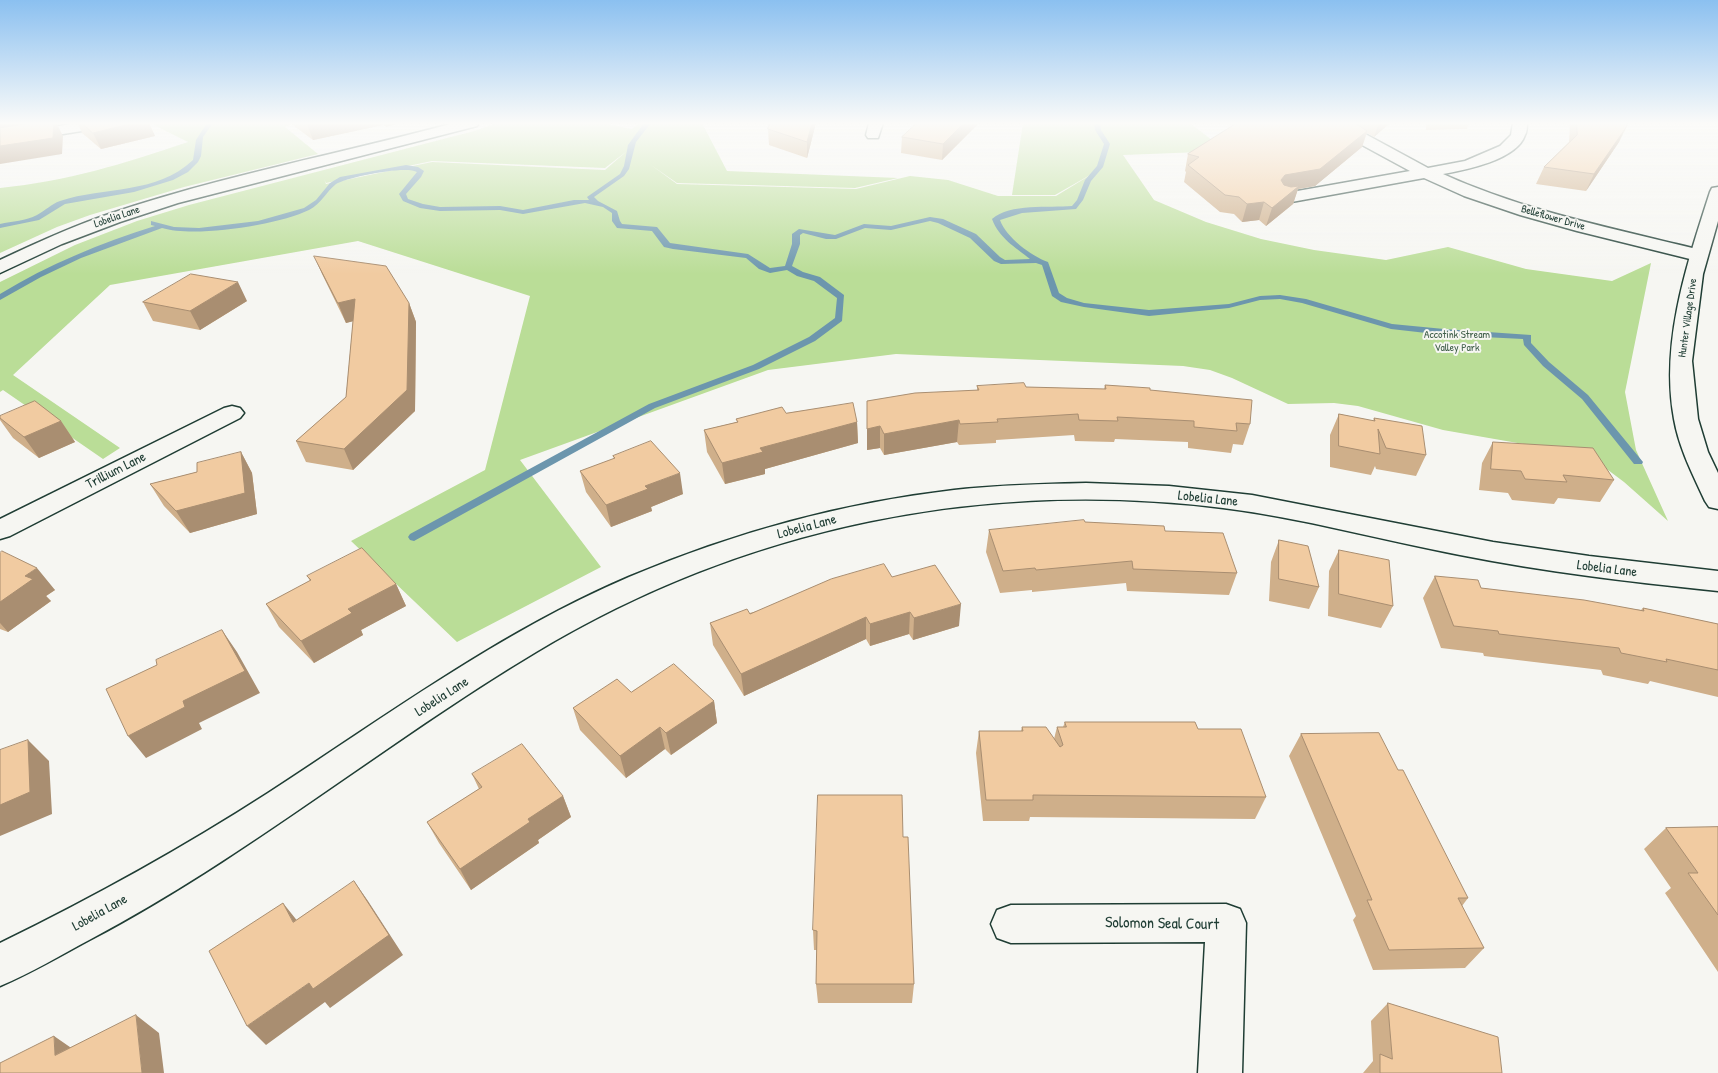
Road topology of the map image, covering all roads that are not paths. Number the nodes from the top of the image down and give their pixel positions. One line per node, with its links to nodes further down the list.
1 (276, 173): 7 (street, Lobelia Lane)
2 (1423, 173): 5 (street)
3 (1431, 173): 6 (street, Belleflower Drive)
4 (1718, 192): 6 (street, Hunter Village Drive)
5 (1286, 198)
6 (1698, 255): 9 (street, Hunter Village Drive)
7 (0, 267)
8 (232, 413): 10 (street, Trillium Lane)
9 (1718, 501)
10 (0, 530)
11 (1718, 581): 13 (street, Lobelia Lane)
12 (1011, 924): 14 (street, Solomon Seal Court)
13 (0, 965)
14 (1220, 1073)

